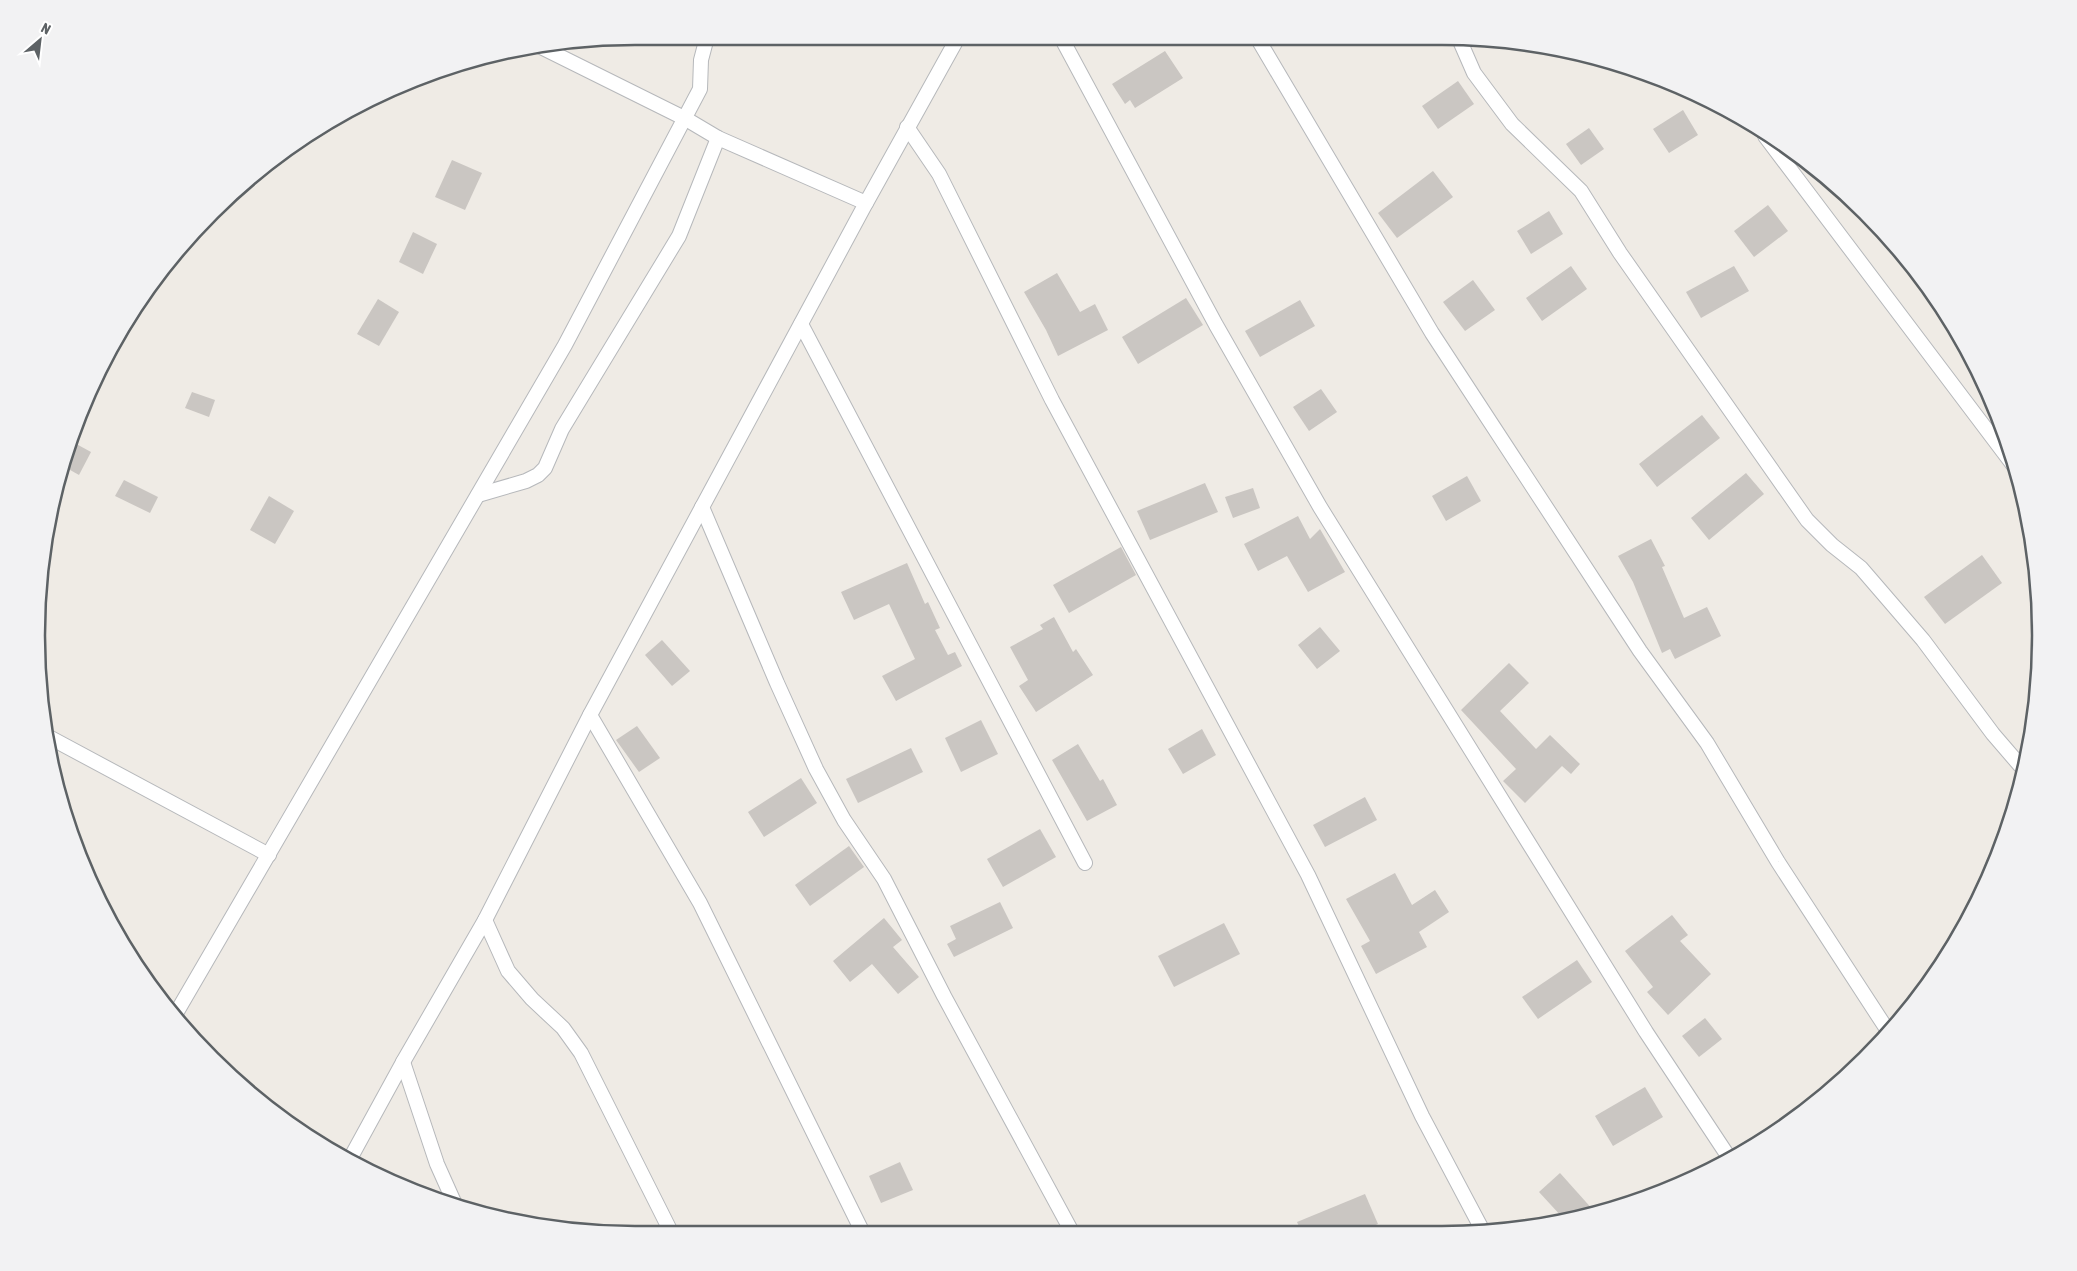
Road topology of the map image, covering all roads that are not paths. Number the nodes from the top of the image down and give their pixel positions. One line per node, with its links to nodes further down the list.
1 (705, 45): 7 (street)
2 (954, 45): 8 (street)
3 (1065, 45): 25 (street)
4 (1261, 45): 23 (street)
5 (1462, 46): 18 (street)
6 (550, 51): 7 (street)
7 (686, 119): 9 (street); 14 (street)
8 (907, 128): 11 (street); 28 (street)
9 (718, 138): 11 (street); 14 (street)
10 (1774, 148): 13 (street)
11 (866, 203): 12 (street)
12 (801, 324): 15 (street); 20 (street)
13 (2002, 451)
14 (478, 495): 19 (street)
15 (702, 508): 16 (street); 31 (street)
16 (590, 715): 21 (street); 30 (street)
17 (54, 740): 19 (street)
18 (2018, 763)
19 (269, 855): 22 (street)
20 (1085, 863)
21 (485, 920): 24 (street); 29 (street)
22 (179, 1009)
23 (1884, 1026)
24 (402, 1062): 26 (street); 27 (street)
25 (1726, 1153)
26 (353, 1154)
27 (452, 1197)
28 (1480, 1225)
29 (668, 1226)
30 (860, 1226)
31 (1069, 1226)

